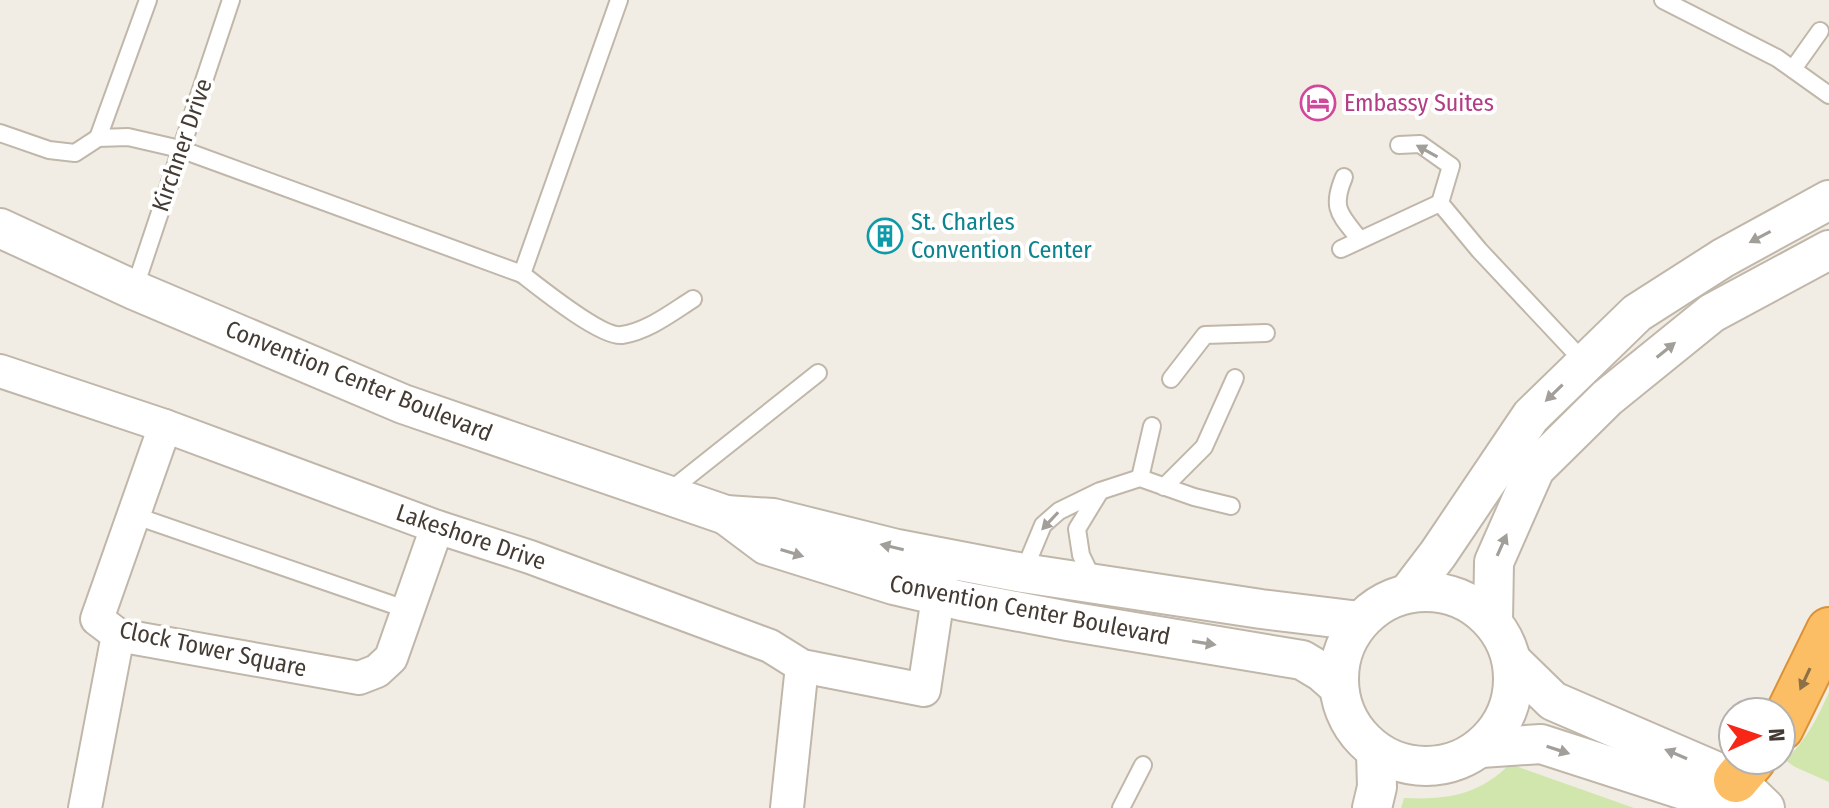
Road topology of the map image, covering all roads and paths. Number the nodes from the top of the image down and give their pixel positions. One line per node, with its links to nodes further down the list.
1 (148, 0): 9 (lane)
2 (231, 0): 11 (lane, Kirchner Drive)
3 (619, 0): 19 (lane)
4 (1663, 0): 6 (lane)
5 (1820, 31): 6 (lane)
6 (1793, 69): 7 (lane)
7 (1829, 95)
8 (0, 133): 9 (lane)
9 (98, 138): 11 (lane)
10 (1399, 145): 14 (lane, one-way to 10)
11 (180, 149): 19 (lane); 20 (lane, Kirchner Drive)
12 (1344, 177): 16 (lane)
13 (1829, 200): 23 (street, one-way to 23)
14 (1440, 203): 16 (lane); 23 (lane)
15 (0, 228): 20 (street, Convention Center Boulevard)
16 (1360, 240): 17 (lane)
17 (1341, 249)
18 (1829, 250): 45 (street, one-way to 18)
19 (522, 274): 21 (lane)
20 (134, 290): 33 (street, Convention Center Boulevard)
21 (693, 299)
22 (1266, 333): 27 (lane)
23 (1585, 363): 41 (street, one-way to 41)
24 (0, 371): 28 (street, Lakeshore Drive)
25 (818, 373): 33 (lane)
26 (1235, 378): 31 (lane)
27 (1171, 379)
28 (165, 426): 35 (street, Clock Tower Square); 37 (street, Lakeshore Drive)
29 (1152, 426): 30 (lane)
30 (1140, 478): 31 (lane); 32 (lane)
31 (1164, 487): 34 (lane)
32 (1100, 491): 39 (lane, one-way to 39); 40 (lane)
33 (666, 494): 36 (street, Convention Center Boulevard)
34 (1231, 506)
35 (133, 515): 43 (lane); 47 (street, Clock Tower Square)
36 (726, 515): 38 (street, Convention Center Boulevard, one-way to 36); 42 (street, Convention Center Boulevard, one-way to 42)
37 (437, 527): 43 (street, Clock Tower Square); 49 (street, Lakeshore Drive)
38 (944, 558): 39 (street, Convention Center Boulevard); 42 (street)
39 (1023, 573): 40 (street, Convention Center Boulevard)
40 (1094, 582): 44 (street, Convention Center Boulevard)
41 (1409, 592): 44 (street); 45 (street)
42 (937, 595): 49 (street); 50 (street, Convention Center Boulevard, one-way to 50)
43 (408, 610): 47 (street, Clock Tower Square)
44 (1360, 621): 50 (street)
45 (1493, 621): 48 (street)
46 (1829, 630): 51 (highway, one-way to 51)
47 (118, 635): 56 (street)
48 (1513, 662): 52 (street); 55 (street, one-way to 48)
49 (802, 666): 57 (street)
50 (1339, 687): 53 (street)
51 (1797, 696)
52 (1481, 748): 53 (street); 55 (street, one-way to 55)
53 (1376, 752): 59 (street)
54 (1143, 765): 58 (lane)
55 (1751, 789)
56 (85, 808)
57 (787, 808)
58 (1121, 808)
59 (1372, 808)

